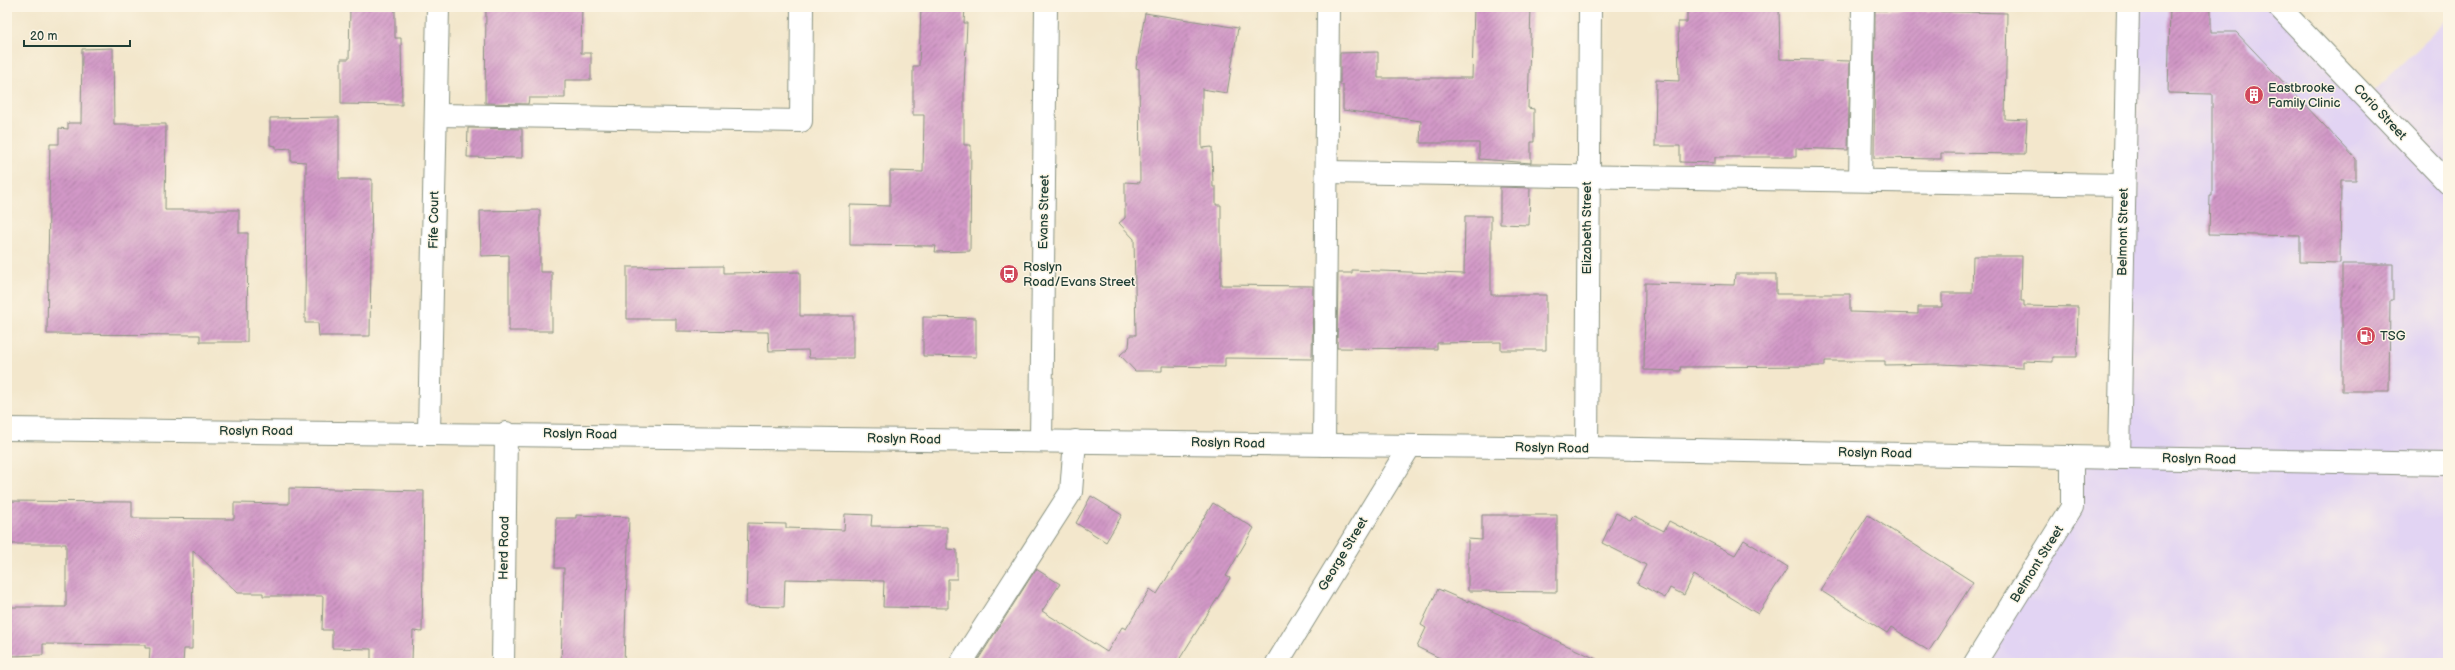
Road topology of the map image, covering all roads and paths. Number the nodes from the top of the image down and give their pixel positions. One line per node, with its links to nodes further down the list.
1 (438, 7): 9 (street, Fife Court)
2 (802, 7): 9 (street)
3 (1046, 7): 18 (street, Evans Street)
4 (1328, 7): 10 (street)
5 (1590, 7): 11 (street, Elizabeth Street)
6 (1863, 7): 12 (street)
7 (2128, 7): 14 (street, Belmont Street)
8 (2279, 7): 13 (street, Corio Street)
9 (436, 115): 16 (street, Fife Court)
10 (1327, 172): 11 (street); 20 (street)
11 (1587, 174): 12 (street); 22 (street, Elizabeth Street)
12 (1860, 180): 14 (street)
13 (2448, 183)
14 (2124, 185): 24 (street, Belmont Street)
15 (7, 429): 16 (street, Roslyn Road)
16 (429, 432): 17 (street, Roslyn Road)
17 (506, 433): 18 (street, Roslyn Road); 26 (street, Herd Road)
18 (1042, 440): 19 (street, Roslyn Road)
19 (1075, 441): 20 (street, Roslyn Road); 27 (street)
20 (1324, 445): 21 (street, Roslyn Road)
21 (1410, 446): 22 (street, Roslyn Road); 28 (street, George Street)
22 (1587, 448): 23 (street, Roslyn Road)
23 (2072, 457): 24 (street, Roslyn Road); 29 (street, Belmont Street)
24 (2119, 458): 25 (street, Roslyn Road)
25 (2448, 464)
26 (503, 663)
27 (961, 663)
28 (1276, 663)
29 (1975, 663)

